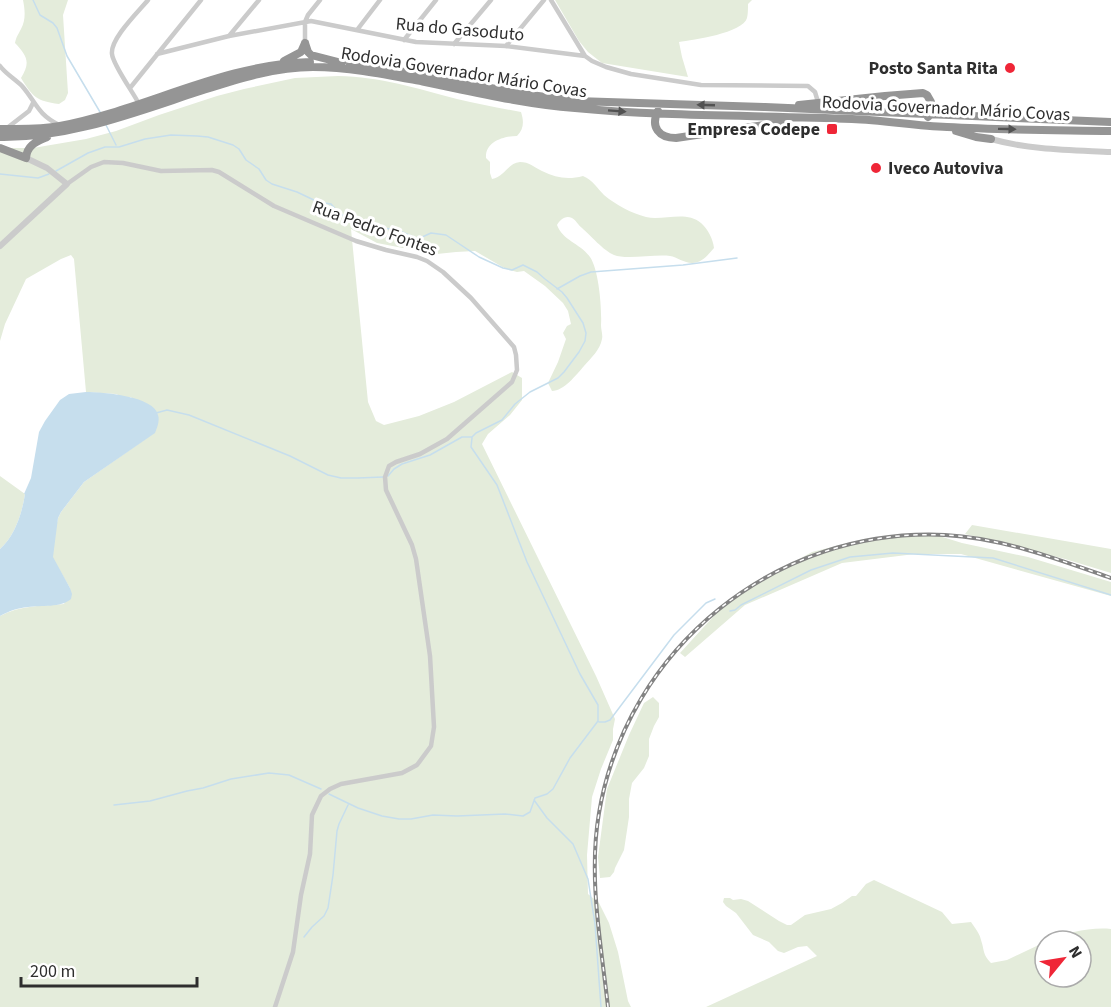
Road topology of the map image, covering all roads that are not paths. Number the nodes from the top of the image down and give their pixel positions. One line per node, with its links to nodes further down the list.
1 (148, 0): 22 (street)
2 (201, 0): 17 (street)
3 (260, 0): 12 (street)
4 (320, 0): 10 (street)
5 (380, 0): 11 (street)
6 (436, 0): 13 (street)
7 (490, 0): 15 (street)
8 (544, 0): 16 (street)
9 (551, 0): 18 (street)
10 (305, 22): 11 (street, Rua do Gasoduto); 12 (street, Rua do Gasoduto); 14 (street)
11 (357, 30): 13 (street, Rua do Gasoduto)
12 (229, 36): 17 (street, Rua do Gasoduto)
13 (404, 40): 15 (street, Rua do Gasoduto)
14 (305, 43): 19 (highway); 20 (highway)
15 (454, 44): 16 (street, Rua do Gasoduto)
16 (506, 46): 18 (street, Rua do Gasoduto)
17 (157, 54): 22 (street)
18 (585, 56): 23 (street, Rua do Gasoduto)
19 (342, 63): 20 (highway, Rodovia Governador Mário Covas); 25 (highway, Rodovia Governador Mário Covas)
20 (274, 64): 26 (highway, Rodovia Governador Mário Covas)
21 (1, 70): 24 (street)
22 (130, 88): 26 (street)
23 (818, 102): 27 (highway); 29 (highway)
24 (33, 103): 34 (street); 36 (street)
25 (667, 103): 27 (highway, Rodovia Governador Mário Covas, one-way to 25); 28 (highway)
26 (139, 104): 34 (highway, Rodovia Governador Mário Covas)
27 (792, 113): 28 (highway, Rodovia Governador Mário Covas); 28 (highway); 29 (highway, Rodovia Governador Mário Covas); 31 (highway, Rodovia Governador Mário Covas)
28 (656, 114): 34 (highway, Rodovia Governador Mário Covas, one-way to 28)
29 (931, 114): 30 (highway, Rodovia Governador Mário Covas); 31 (highway)
30 (1111, 122)
31 (907, 123): 32 (highway, Rodovia Governador Mário Covas)
32 (944, 127): 33 (highway, Rodovia Governador Mário Covas); 37 (highway)
33 (986, 128): 35 (highway, Rodovia Governador Mário Covas, one-way to 35); 37 (highway)
34 (58, 129): 36 (highway, Rodovia Governador Mário Covas); 40 (highway)
35 (1111, 131)
36 (2, 132)
37 (991, 139): 39 (street)
38 (0, 148): 40 (highway)
39 (1111, 152)
40 (26, 158): 41 (street)
41 (67, 184): 42 (street, Rua Pedro Fontes); 43 (street, Rua Pedro Fontes)
42 (0, 246)
43 (275, 1007)

